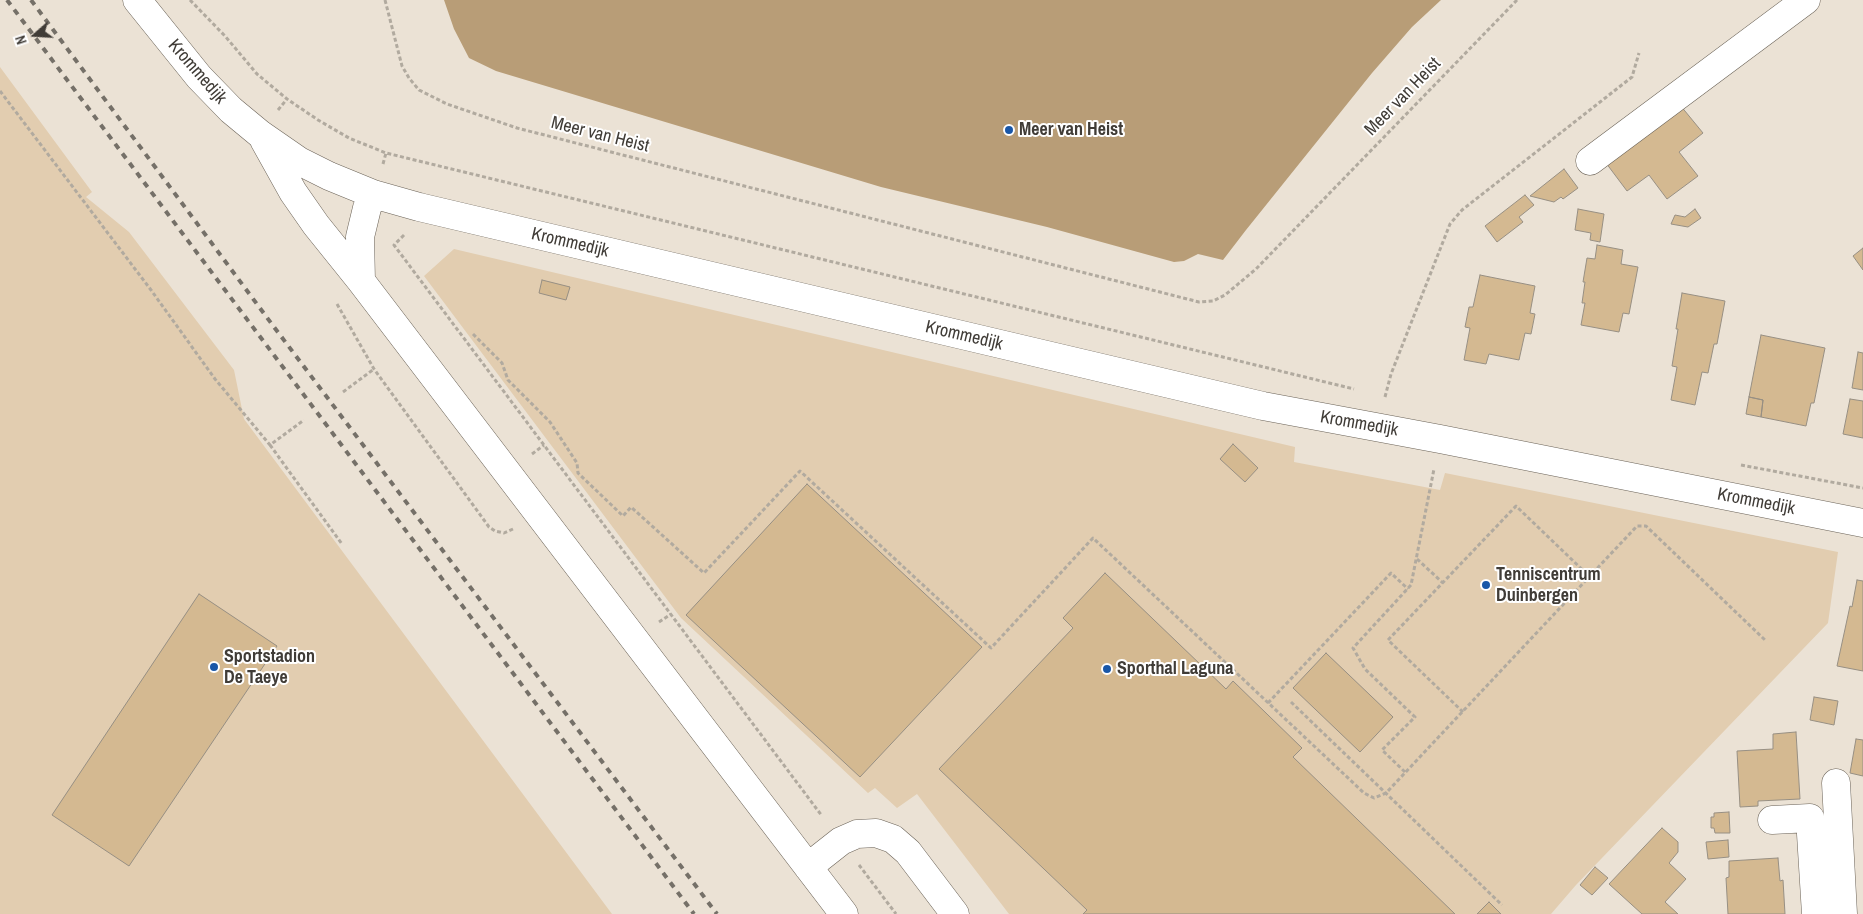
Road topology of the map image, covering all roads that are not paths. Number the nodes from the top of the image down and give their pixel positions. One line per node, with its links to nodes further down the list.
1 (137, 0): 3 (street, Krommedijk)
2 (1806, 0): 4 (street)
3 (260, 134): 5 (street, Krommedijk); 7 (street)
4 (1590, 160)
5 (329, 176): 6 (street, Krommedijk); 7 (street)
6 (373, 194): 8 (street); 9 (street, Krommedijk)
7 (316, 225): 8 (street)
8 (361, 281): 12 (street)
9 (1863, 523)
10 (1836, 783): 16 (street)
11 (1772, 820): 15 (street)
12 (808, 867): 13 (street); 14 (street)
13 (844, 914)
14 (955, 914)
15 (1816, 914)
16 (1843, 914)

